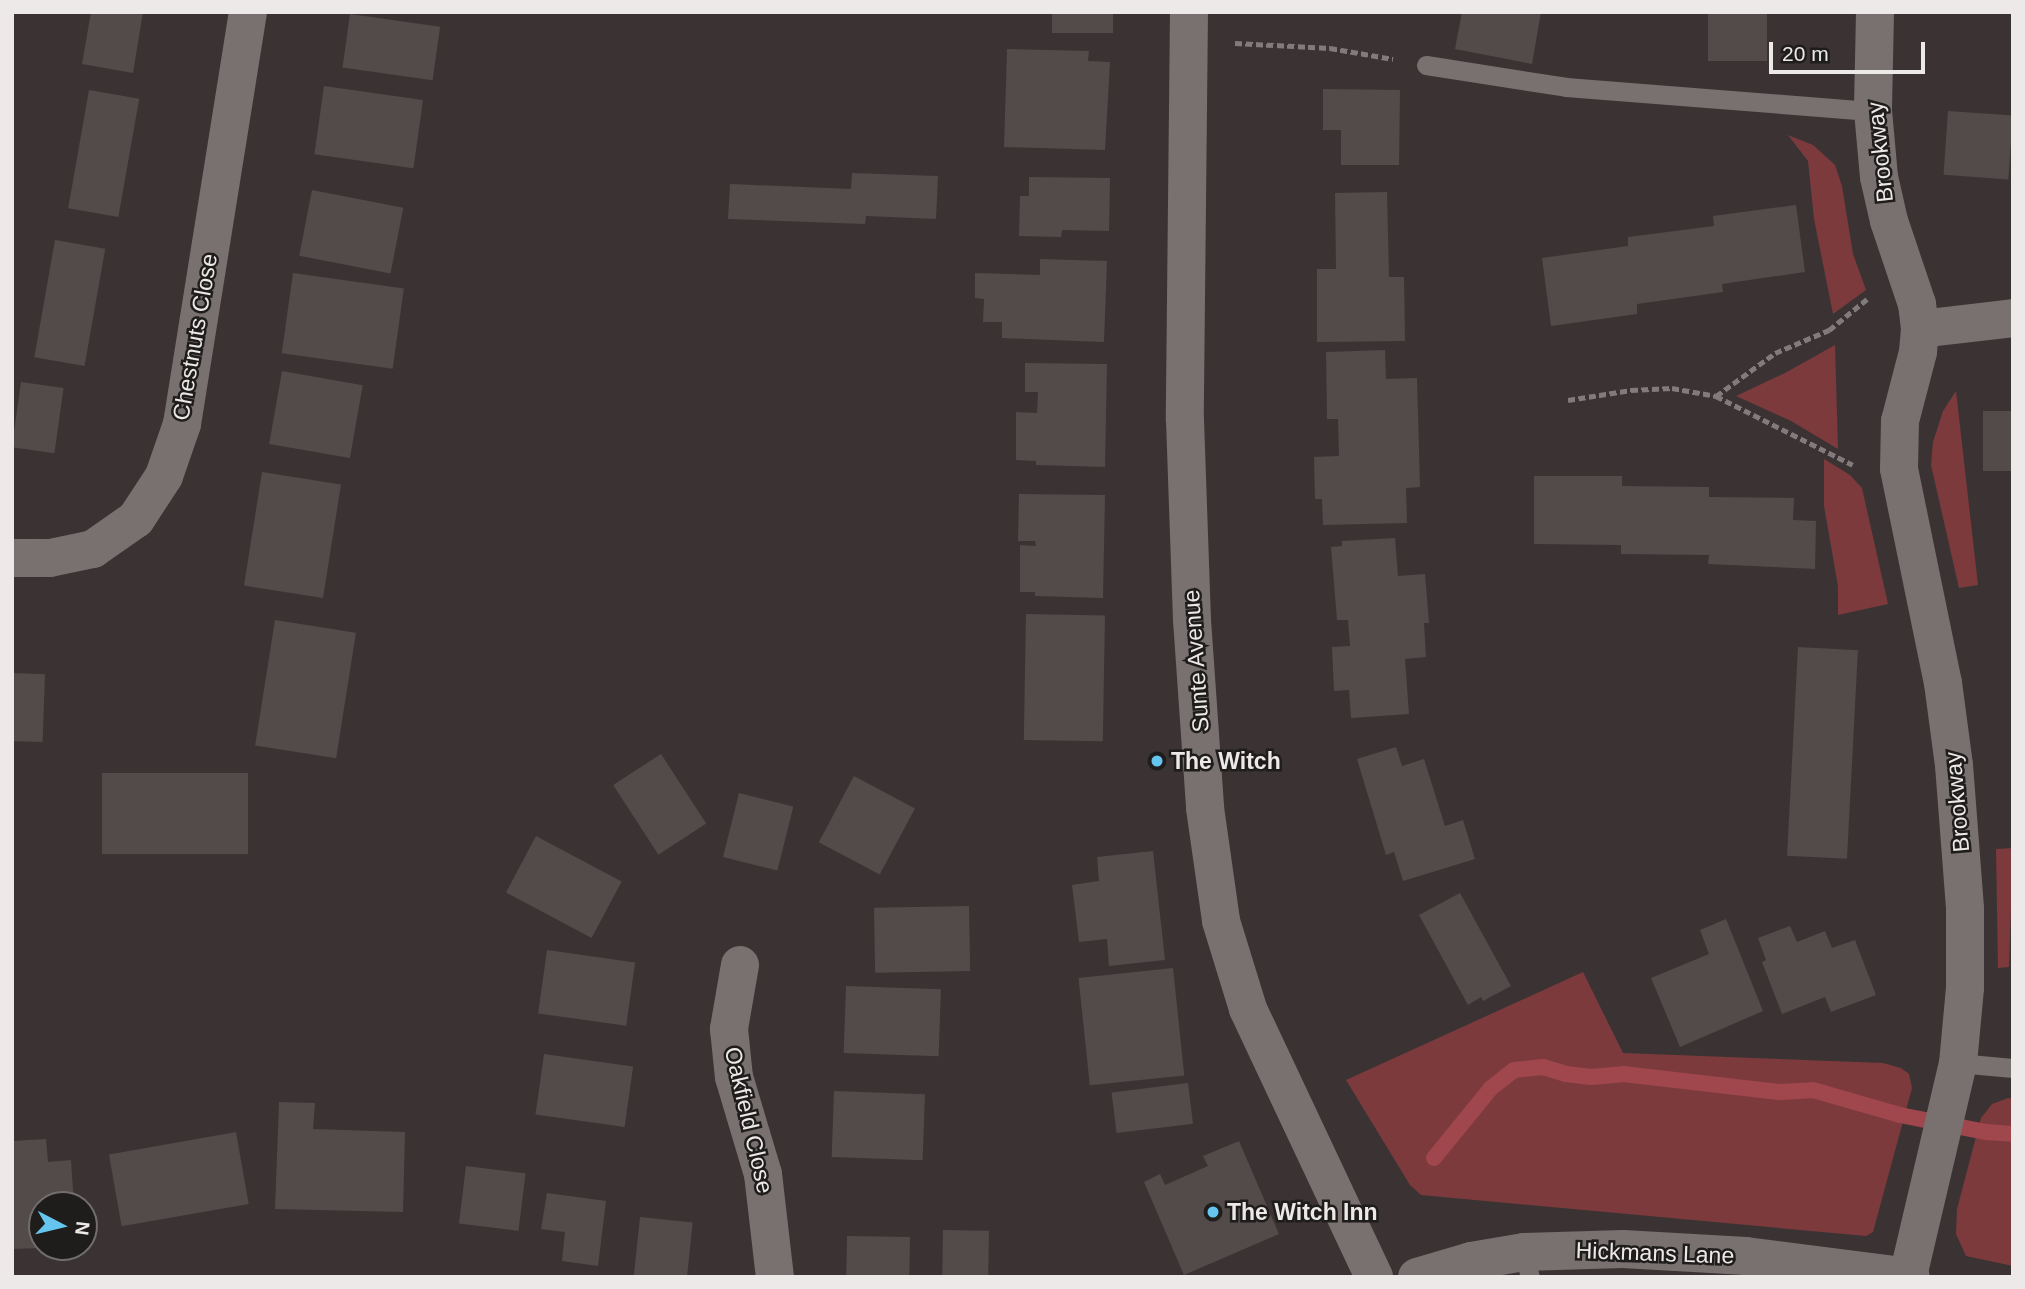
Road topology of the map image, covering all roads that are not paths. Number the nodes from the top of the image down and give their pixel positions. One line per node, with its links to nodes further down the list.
1 (248, 12): 8 (street, Chestnuts Close)
2 (1875, 12): 5 (street, Brookway)
3 (1189, 25): 15 (street, Sunte Avenue)
4 (1426, 65): 5 (lane)
5 (1873, 111): 7 (street, Brookway)
6 (2013, 318): 7 (street)
7 (1920, 329): 10 (street, Brookway)
8 (12, 558)
9 (740, 965): 14 (street, Oakfield Close)
10 (1958, 1063): 11 (lane); 13 (street, Brookway)
11 (2013, 1068)
12 (1527, 1264): 13 (street, Hickmans Lane); 16 (street, Hickmans Lane)
13 (1910, 1276)
14 (775, 1277)
15 (1374, 1277)
16 (1417, 1277)

